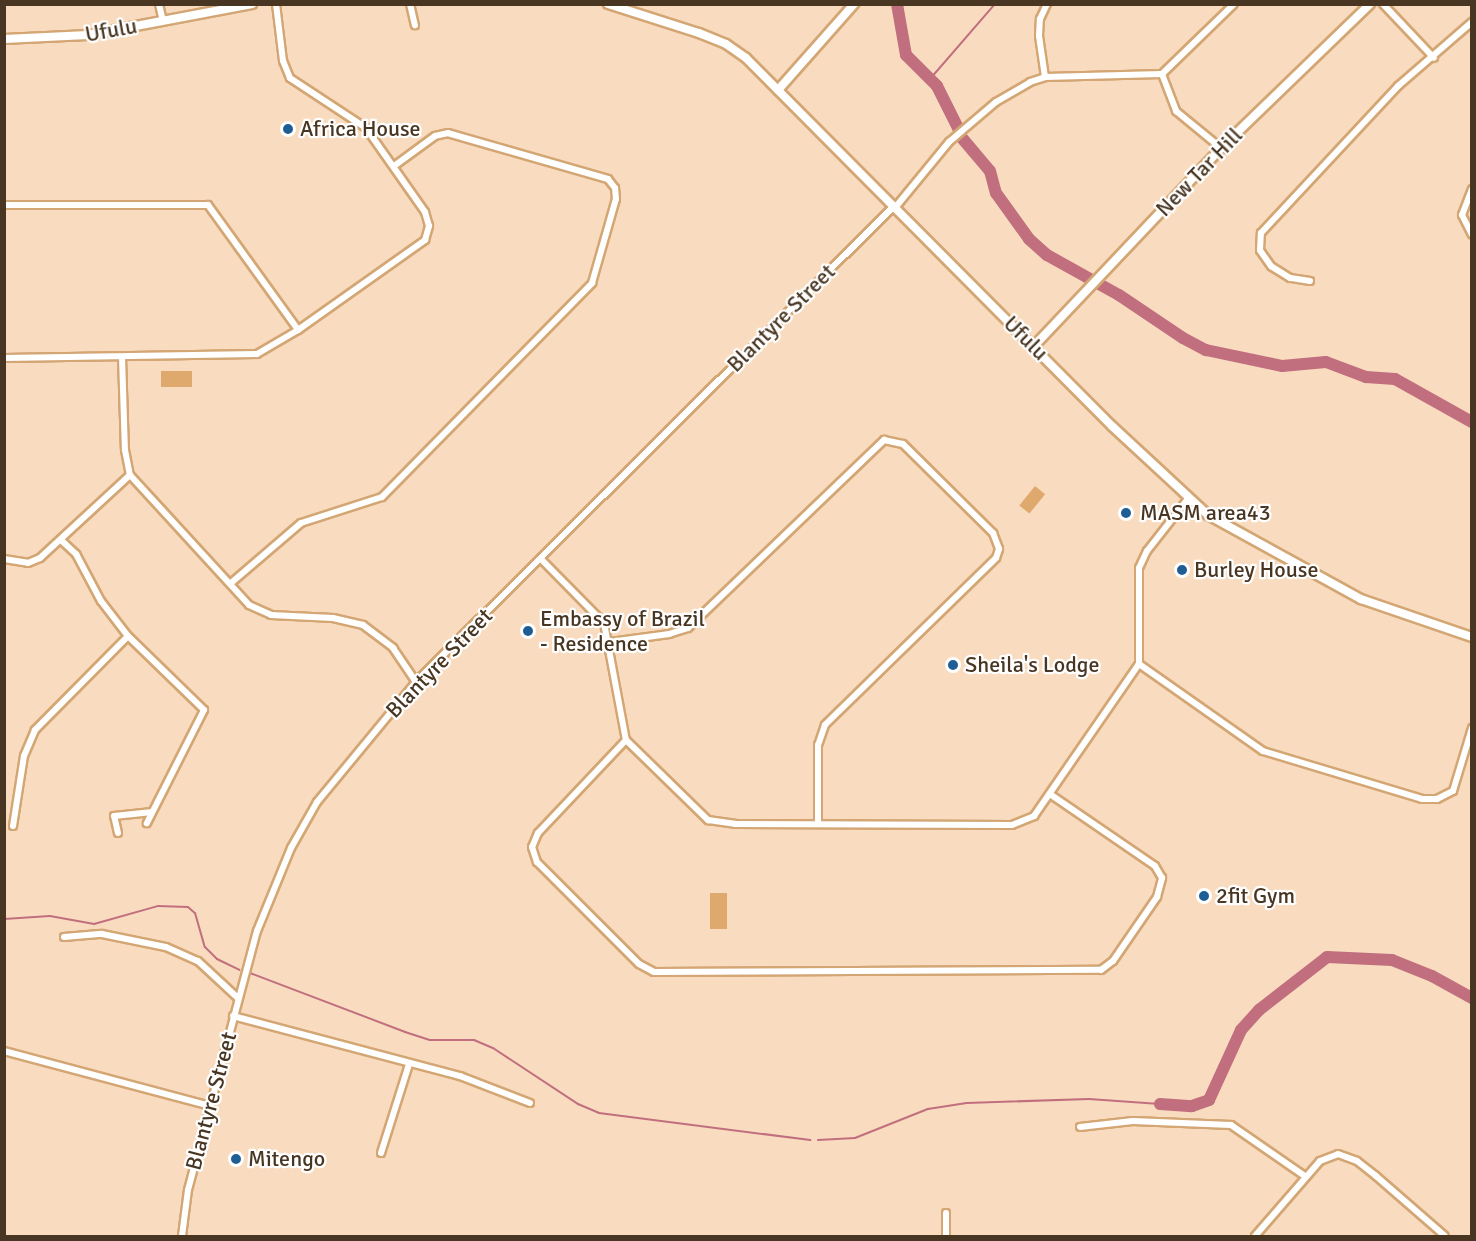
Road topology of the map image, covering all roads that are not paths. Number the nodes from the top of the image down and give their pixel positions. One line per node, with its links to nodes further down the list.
1 (159, 4): 11 (street)
2 (252, 4): 11 (street, Ufulu)
3 (276, 4): 20 (street)
4 (410, 4): 13 (street)
5 (608, 4): 18 (street, Ufulu)
6 (854, 4): 18 (street)
7 (1047, 4): 17 (street)
8 (1234, 4): 16 (street)
9 (1370, 4): 19 (street, New Tar Hill)
10 (1383, 4): 15 (street)
11 (163, 21): 14 (street, Ufulu)
12 (1472, 22): 15 (street)
13 (415, 25)
14 (4, 39)
15 (1434, 58): 25 (street)
16 (1162, 74): 17 (street); 19 (street)
17 (1044, 77): 23 (street, Blantyre Street)
18 (778, 90): 23 (street, Ufulu)
19 (1221, 148): 27 (street, New Tar Hill)
20 (394, 166): 26 (street); 35 (street)
21 (1472, 189): 24 (street)
22 (4, 206): 26 (street)
23 (894, 208): 27 (street, Ufulu); 34 (street, Blantyre Street)
24 (1472, 235)
25 (1310, 281)
26 (298, 330): 28 (street)
27 (1035, 345): 31 (street, Ufulu)
28 (122, 357): 29 (street); 30 (street)
29 (4, 358)
30 (130, 475): 32 (street); 35 (street)
31 (1187, 500): 37 (street, Ufulu); 39 (street)
32 (61, 540): 33 (street); 36 (street)
33 (4, 559)
34 (542, 559): 38 (street); 40 (street, Blantyre Street)
35 (231, 583): 40 (street)
36 (128, 636): 44 (street); 49 (street)
37 (1472, 637)
38 (610, 642): 42 (street); 48 (street)
39 (1139, 664): 41 (street); 43 (street)
40 (416, 682): 52 (street, Blantyre Street)
41 (1472, 728)
42 (626, 740): 43 (street); 48 (street)
43 (1050, 794): 48 (street)
44 (150, 812): 45 (street); 47 (street)
45 (114, 816): 46 (street); 50 (street)
46 (106, 817)
47 (147, 823)
48 (818, 823)
49 (13, 826)
50 (118, 833)
51 (64, 937): 52 (street)
52 (238, 999): 53 (street, Blantyre Street)
53 (233, 1016): 55 (street); 57 (street, Blantyre Street)
54 (4, 1051): 57 (street)
55 (409, 1064): 56 (street); 59 (street)
56 (530, 1103)
57 (210, 1106): 62 (street, Blantyre Street)
58 (1080, 1127): 60 (street)
59 (381, 1153)
60 (1306, 1177): 64 (street); 65 (street)
61 (946, 1213): 63 (street)
62 (182, 1236)
63 (946, 1236)
64 (1255, 1236)
65 (1445, 1236)

